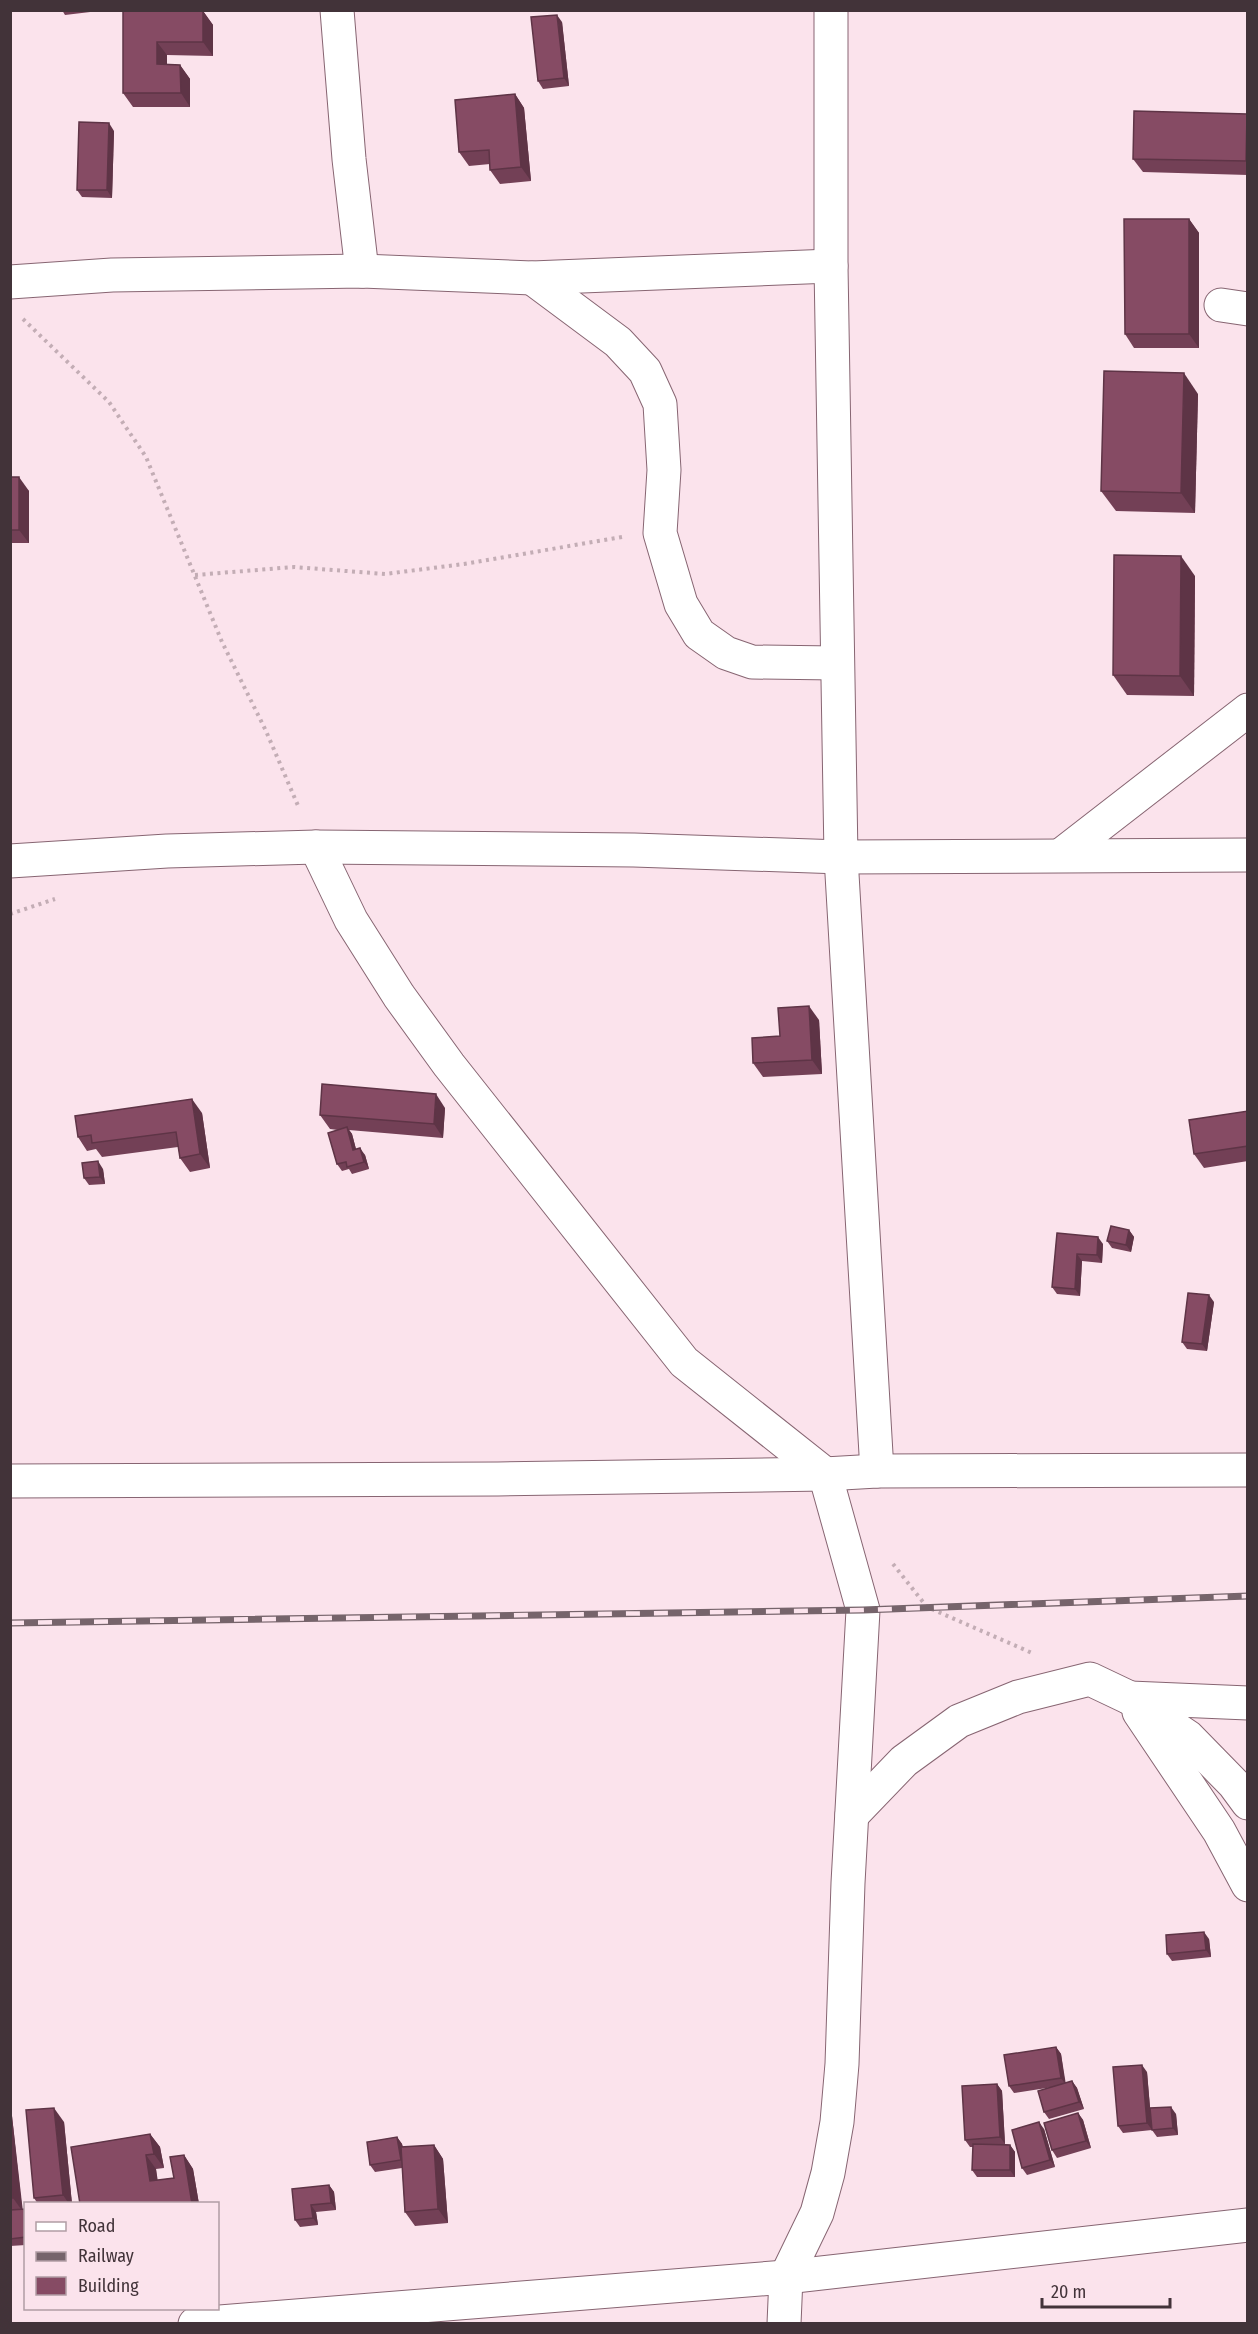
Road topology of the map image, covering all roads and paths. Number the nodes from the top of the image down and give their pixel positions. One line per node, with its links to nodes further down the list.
1 (337, 10): 4 (street)
2 (831, 10): 3 (street)
3 (831, 266): 5 (street); 10 (street)
4 (362, 271): 5 (street); 6 (street)
5 (532, 278): 8 (street)
6 (10, 282)
7 (18, 315): 9 (path)
8 (660, 533): 9 (path); 10 (street)
9 (195, 575): 12 (path)
10 (836, 663): 15 (street)
11 (1248, 710): 13 (street)
12 (316, 847): 15 (street); 16 (street); 19 (street)
13 (1061, 855): 14 (street); 15 (street)
14 (1248, 855)
15 (841, 857): 18 (street)
16 (10, 861)
17 (1248, 1470): 18 (street)
18 (877, 1471): 19 (street)
19 (825, 1474): 20 (street); 26 (street)
20 (10, 1481)
21 (889, 1560): 22 (path)
22 (1090, 1679): 23 (street); 26 (street)
23 (1130, 1698): 24 (street); 25 (street); 27 (street)
24 (1248, 1702)
25 (1248, 1803)
26 (852, 1815): 29 (street)
27 (1248, 1886)
28 (1248, 2224): 29 (street)
29 (786, 2277): 30 (street); 31 (street)
30 (195, 2324)
31 (784, 2324)

